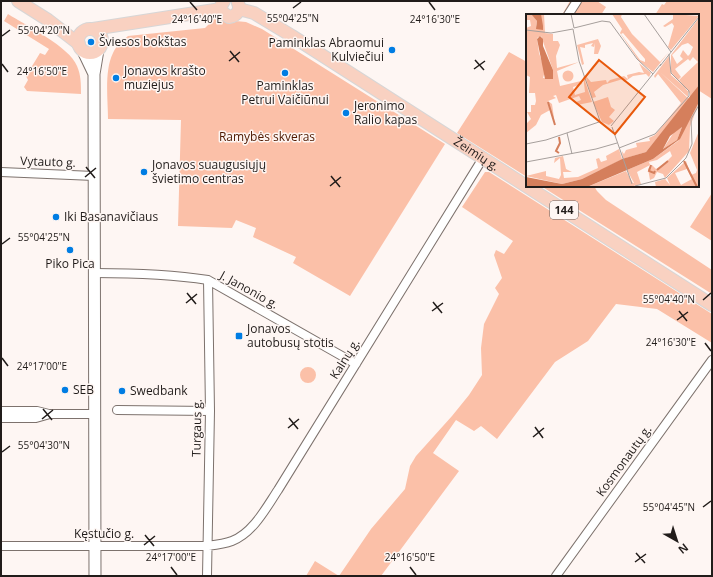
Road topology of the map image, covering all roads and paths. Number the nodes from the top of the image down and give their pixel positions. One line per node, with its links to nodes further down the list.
1 (18, 1): 3 (main road)
2 (577, 1): 6 (street)
3 (33, 5): 7 (main road)
4 (223, 5): 5 (main road, 144); 8 (main road, 144)
5 (238, 5): 13 (main road, Žeimių g. / 144)
6 (569, 14)
7 (48, 20): 9 (main road); 10 (main road)
8 (127, 24): 9 (main road, 144); 11 (main road, 144)
9 (89, 30): 10 (main road); 11 (main road)
10 (81, 47): 11 (main road); 12 (main road)
11 (100, 47): 12 (main road)
12 (94, 74): 15 (main road)
13 (483, 158): 16 (main road, Žeimių g. / 144); 22 (street, Kalnų g.)
14 (1, 172): 15 (street, Vytauto g.)
15 (94, 176): 18 (main road)
16 (526, 185)
17 (528, 187): 20 (main road, Žeimių g. / 144)
18 (95, 273): 19 (street, J. Janonio g.); 27 (main road)
19 (208, 280): 22 (street, J. Janonio g.); 25 (street, Turgaus g.)
20 (712, 304)
21 (712, 360): 34 (street, Kosmonautų g.)
22 (356, 364): 31 (street, Kalnų g.)
23 (117, 410): 25 (street)
24 (1, 411): 26 (street)
25 (210, 411): 31 (street, Turgaus g.)
26 (50, 414): 27 (street); 28 (street)
27 (96, 414): 29 (main road)
28 (1, 418)
29 (96, 545): 30 (street, Kęstučio g.); 31 (street, Kęstučio g.); 32 (main road)
30 (1, 546)
31 (207, 546): 33 (street, Turgaus g.)
32 (96, 576)
33 (206, 576)
34 (556, 576)

